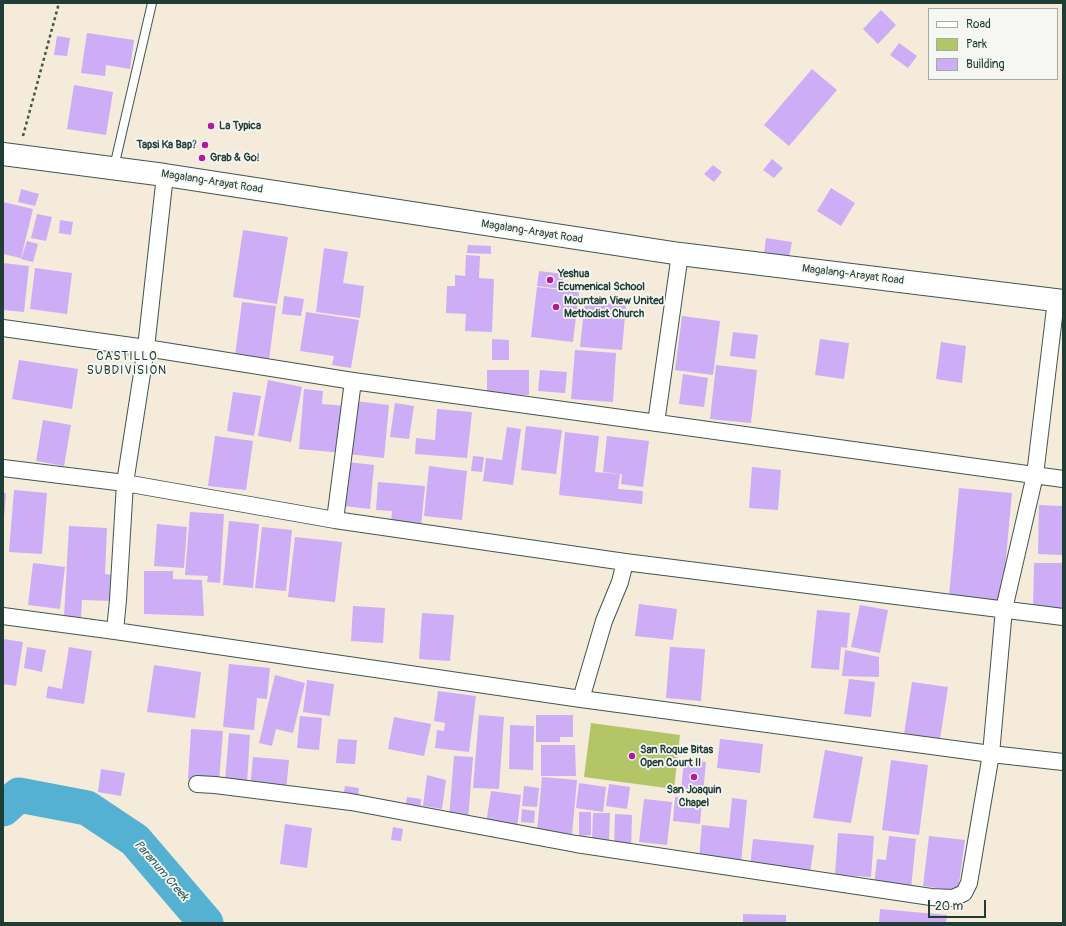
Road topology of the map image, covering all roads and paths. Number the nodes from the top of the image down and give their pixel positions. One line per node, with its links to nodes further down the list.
1 (59, 3): 3 (path)
2 (152, 3): 4 (lane)
3 (10, 155): 4 (main road, Magalang-Arayat Road)
4 (114, 168): 5 (main road, Magalang-Arayat Road)
5 (165, 175): 6 (main road, Magalang-Arayat Road); 9 (street)
6 (680, 254): 7 (main road, Magalang-Arayat Road); 11 (street)
7 (1060, 300): 13 (street)
8 (3, 328): 9 (street)
9 (146, 348): 10 (street); 15 (street)
10 (353, 382): 11 (street); 16 (street)
11 (656, 423): 13 (street)
12 (3, 468): 15 (street)
13 (1035, 475): 14 (street); 18 (street)
14 (1063, 479)
15 (125, 483): 16 (street); 21 (street)
16 (335, 520): 17 (street)
17 (625, 562): 18 (street); 22 (street)
18 (1004, 609): 20 (street); 23 (street)
19 (3, 616): 21 (street)
20 (1063, 617)
21 (115, 631): 22 (street)
22 (581, 698): 23 (street)
23 (991, 754): 24 (street); 25 (street)
24 (1063, 762)
25 (197, 784)

